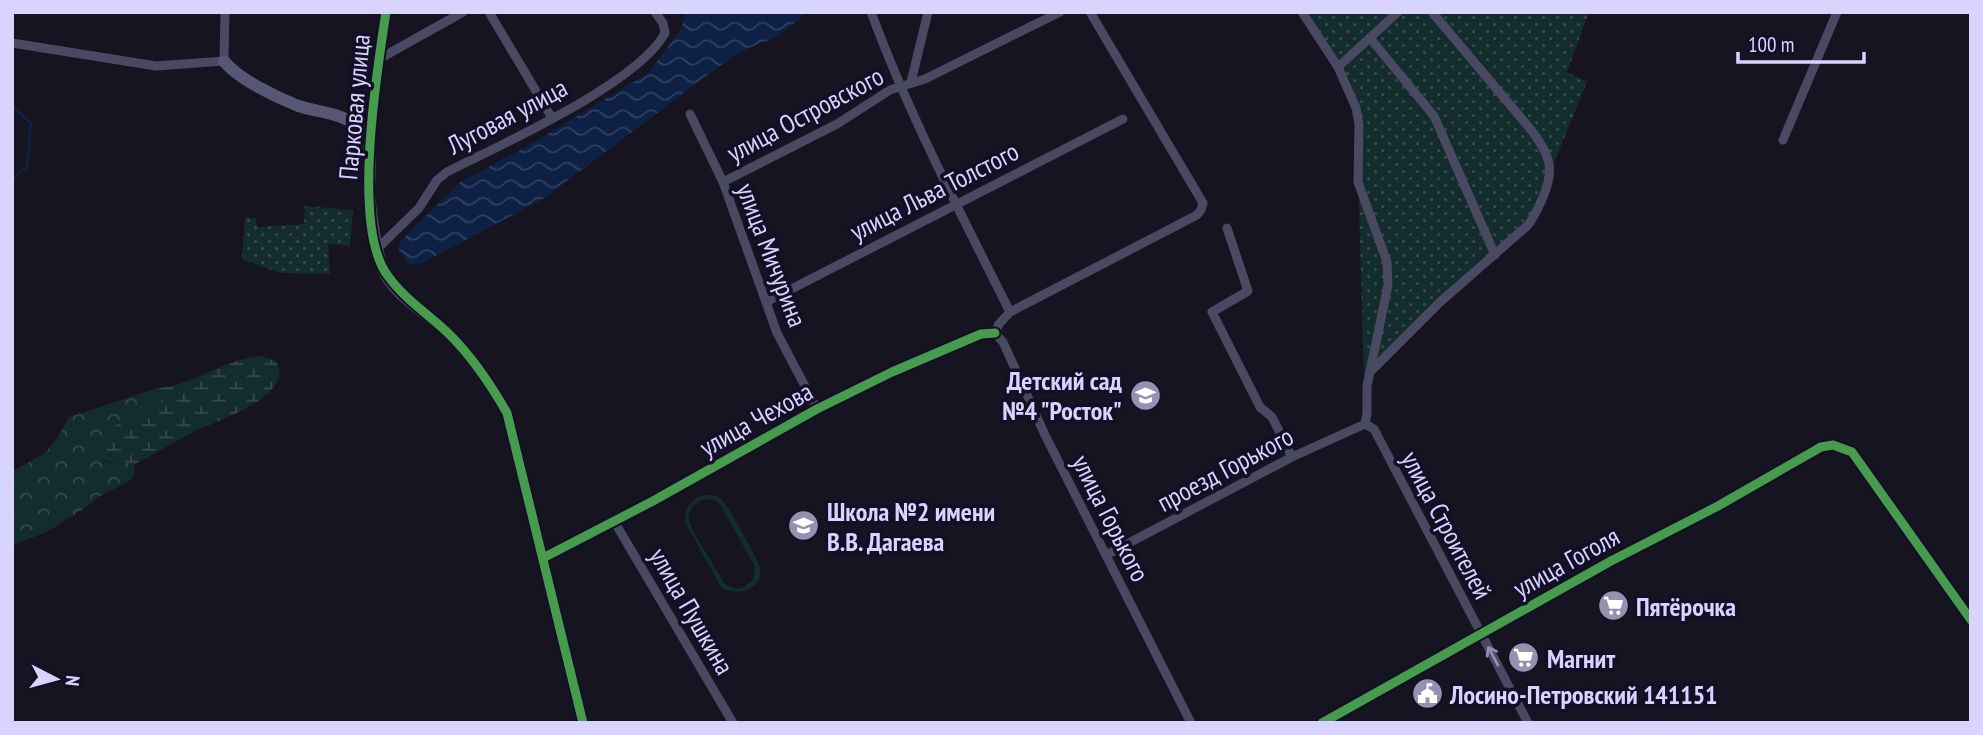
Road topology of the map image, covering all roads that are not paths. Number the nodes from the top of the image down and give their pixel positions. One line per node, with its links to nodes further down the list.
1 (225, 12): 17 (street)
2 (386, 12): 16 (street, Парковая улица)
3 (463, 12): 16 (street)
4 (489, 12): 21 (street)
5 (655, 12): 21 (street, Луговая улица)
6 (871, 12): 19 (street)
7 (928, 12): 19 (street)
8 (1060, 12): 19 (street, улица Островского)
9 (1090, 12): 31 (street)
10 (1302, 12): 18 (street)
11 (1398, 12): 14 (street)
12 (1432, 12): 29 (street)
13 (1837, 12): 23 (street)
14 (1370, 38): 18 (street); 29 (street)
15 (12, 43): 17 (street)
16 (379, 59): 24 (street, Парковая улица)
17 (224, 61): 24 (street)
18 (1338, 66): 33 (street)
19 (906, 84): 25 (street, улица Островского); 26 (street)
20 (690, 114): 25 (street, улица Мичурина)
21 (552, 118): 28 (street, Луговая улица)
22 (1122, 119): 26 (street, улица Льва Толстого)
23 (1783, 140)
24 (369, 145): 28 (street, Парковая улица)
25 (723, 182): 30 (street, улица Мичурина)
26 (956, 203): 30 (street, улица Льва Толстого); 31 (street)
27 (1227, 228): 36 (street)
28 (377, 249): 39 (street, Парковая улица)
29 (1495, 255): 33 (street)
30 (765, 302): 34 (street, улица Мичурина)
31 (1010, 312): 32 (street)
32 (995, 333): 34 (street, улица Чехова); 38 (street, улица Горького)
33 (1372, 370): 35 (street)
34 (817, 409): 37 (street, улица Чехова)
35 (1365, 424): 36 (street, проезд Горького); 41 (street, улица Строителей)
36 (1292, 457): 38 (street, проезд Горького)
37 (614, 521): 39 (street, улица Чехова); 43 (street, улица Пушкина)
38 (1106, 555): 44 (street, улица Горького)
39 (543, 558): 42 (street, Парковая улица)
40 (1971, 620): 41 (street, улица Гоголя)
41 (1480, 633): 45 (street, улица Гоголя); 46 (street, улица Строителей, one-way to 41)
42 (583, 723)
43 (733, 723)
44 (1191, 723)
45 (1322, 723)
46 (1528, 723)

